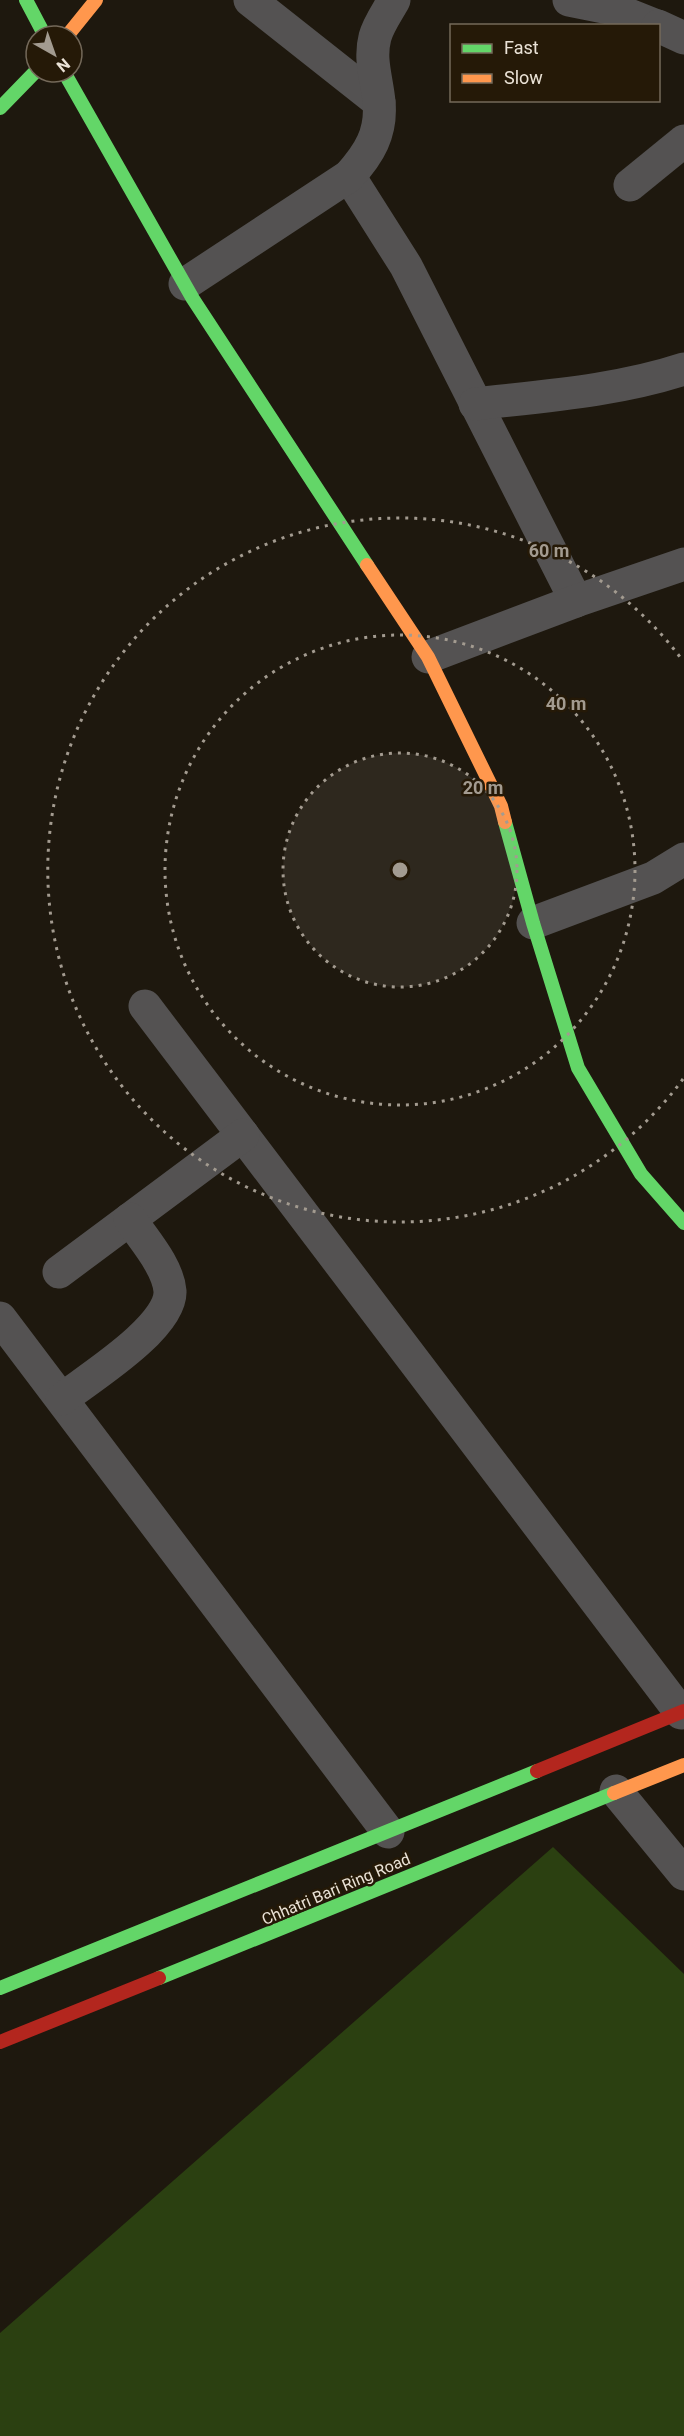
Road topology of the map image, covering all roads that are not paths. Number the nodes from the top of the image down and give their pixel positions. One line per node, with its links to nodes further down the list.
1 (26, 0): 6 (street)
2 (96, 0): 7 (street)
3 (250, 0): 13 (street)
4 (394, 0): 13 (street)
5 (569, 0): 8 (street)
6 (39, 24)
7 (77, 24)
8 (653, 24)
9 (660, 27): 10 (street)
10 (684, 38)
11 (24, 83): 14 (street)
12 (71, 84): 18 (street)
13 (379, 102): 16 (street)
14 (0, 108)
15 (684, 141): 17 (street)
16 (349, 176): 18 (street); 20 (street)
17 (630, 185)
18 (185, 284): 23 (street)
19 (684, 369): 20 (street)
20 (475, 404): 22 (street)
21 (684, 564): 22 (street)
22 (576, 601): 23 (street)
23 (428, 657): 25 (street)
24 (684, 858): 25 (street)
25 (533, 923): 29 (street)
26 (145, 1006): 27 (street)
27 (243, 1135): 28 (street); 33 (street)
28 (130, 1219): 30 (street); 32 (street)
29 (684, 1223)
30 (59, 1272)
31 (0, 1318): 32 (street)
32 (62, 1399): 36 (street)
33 (682, 1712): 36 (street, Chhatri Bari Ring Road)
34 (684, 1765): 35 (street, Chhatri Bari Ring Road)
35 (616, 1791): 37 (street); 39 (street, Chhatri Bari Ring Road)
36 (388, 1832): 38 (street, Chhatri Bari Ring Road)
37 (684, 1874)
38 (0, 1989)
39 (0, 2042)

